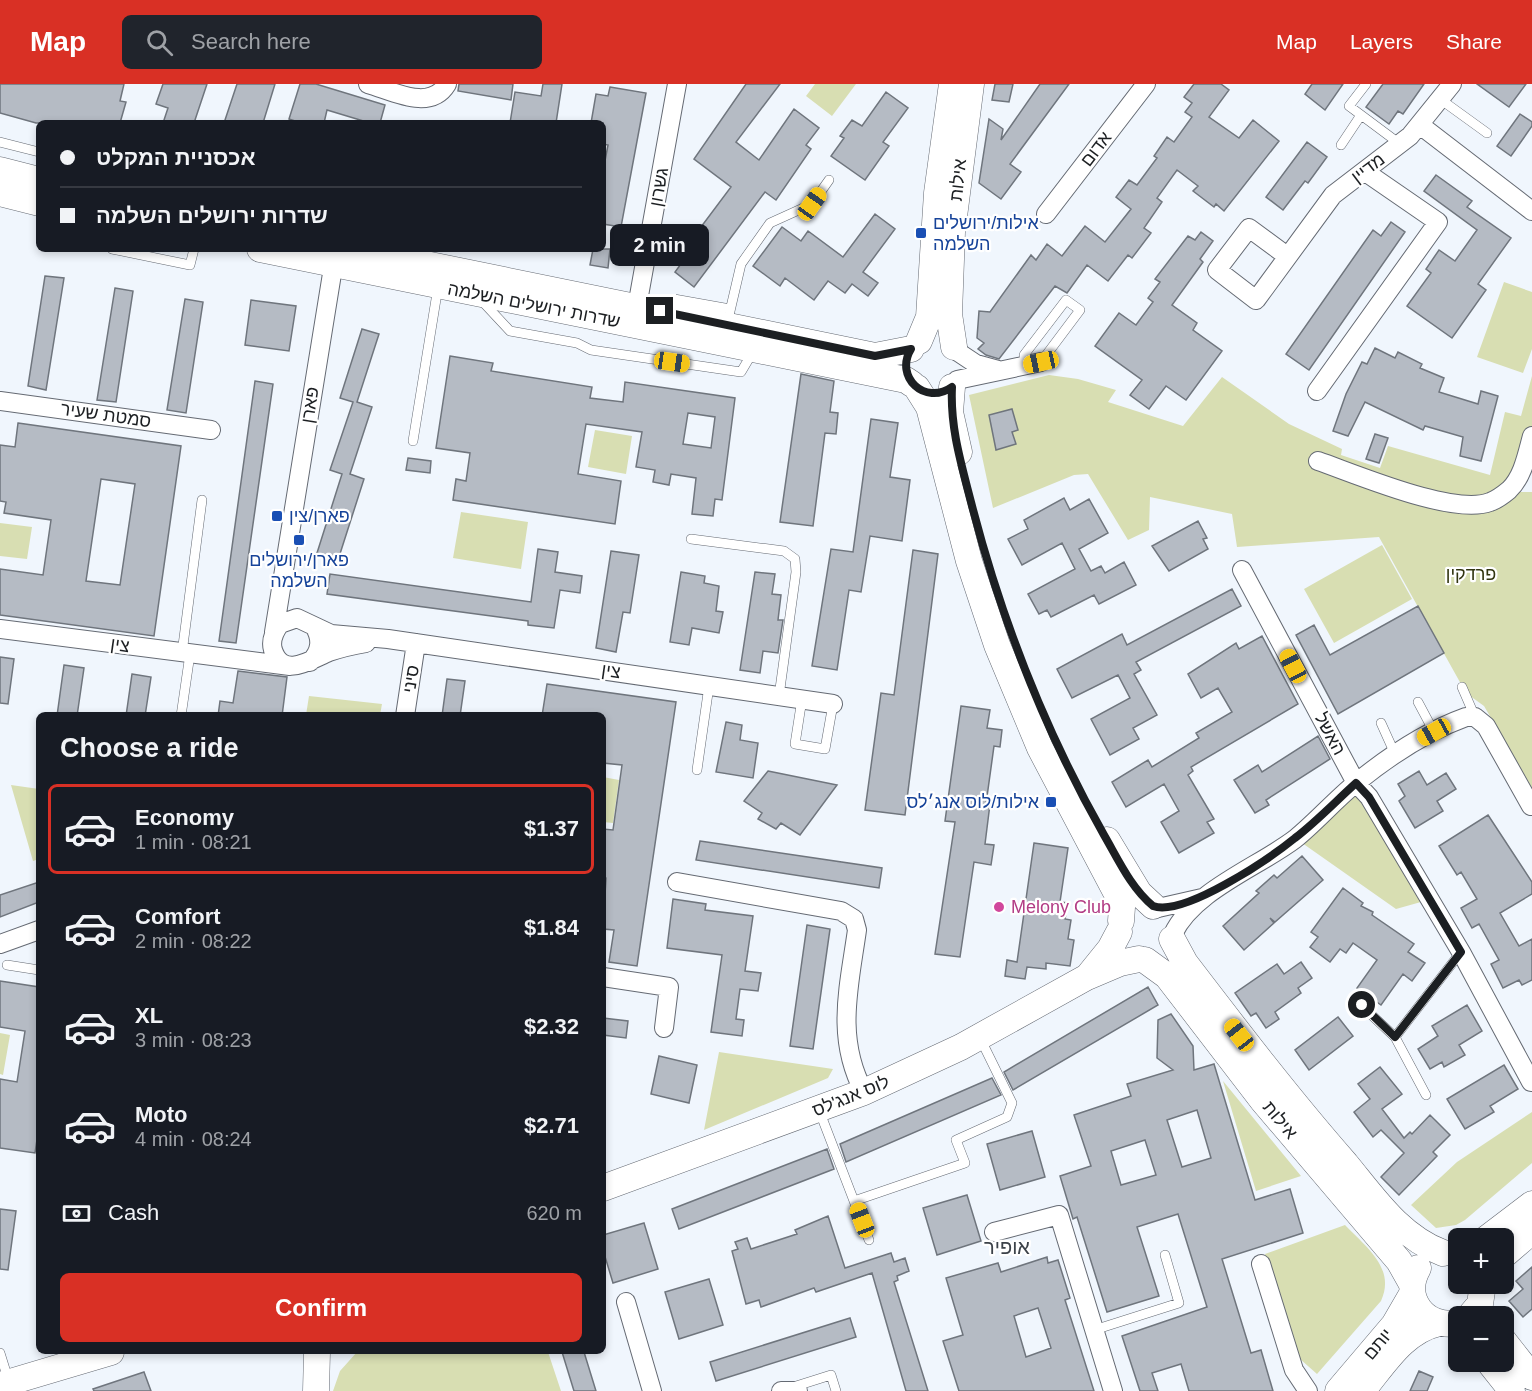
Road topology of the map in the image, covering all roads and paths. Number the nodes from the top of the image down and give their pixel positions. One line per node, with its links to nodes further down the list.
1 (368, 84): 8 (street)
2 (677, 84): 33 (street, גשרון)
3 (952, 84): 35 (street, אילות)
4 (971, 84): 37 (street, אילות)
5 (1146, 84): 24 (street, אדום)
6 (1366, 84): 10 (lane)
7 (1452, 84): 9 (street, מדיין)
8 (442, 90)
9 (1440, 99): 11 (street, מדיין); 12 (lane)
10 (1361, 115): 14 (lane); 15 (lane)
11 (1420, 125): 14 (street, מדיין); 23 (street)
12 (1487, 133)
13 (0, 142): 16 (lane)
14 (1400, 144): 18 (street, מדיין)
15 (1341, 145)
16 (36, 151)
17 (0, 170): 21 (street)
18 (1364, 171): 29 (street, מדיין); 42 (street)
19 (829, 180): 34 (lane)
20 (0, 193): 22 (street)
21 (36, 199)
22 (36, 200)
23 (1532, 211)
24 (1046, 214)
25 (127, 252): 26 (lane)
26 (193, 252)
27 (308, 252): 28 (street, שדרות ירושלים השלמה)
28 (340, 254): 30 (street, שדרות ירושלים השלמה); 33 (street, שדרות ירושלים השלמה); 50 (street, פארן)
29 (1287, 256)
30 (438, 285): 31 (street, שדרות ירושלים השלמה); 46 (lane)
31 (475, 293): 33 (street, שדרות ירושלים השלמה); 36 (lane)
32 (674, 298): 34 (lane)
33 (636, 316): 34 (street, שדרות ירושלים השלמה); 36 (street, שדרות ירושלים השלמה)
34 (729, 317): 35 (street, שדרות ירושלים השלמה)
35 (915, 345): 37 (street); 41 (street)
36 (754, 349): 41 (street, שדרות ירושלים השלמה)
37 (956, 349): 39 (street); 40 (street)
38 (1033, 364): 38 (lane); 39 (street)
39 (1003, 371): 40 (street)
40 (955, 383): 41 (street); 78 (street)
41 (914, 386): 79 (street)
42 (1317, 391)
43 (0, 400): 44 (street, סמטת שעיר)
44 (211, 430)
45 (1532, 436): 47 (street)
46 (413, 441)
47 (1317, 461)
48 (202, 500): 57 (lane)
49 (691, 539): 63 (lane)
50 (286, 562): 52 (street, פארן); 54 (street, פארן)
51 (1242, 570): 74 (street, האשל)
52 (310, 624): 54 (street); 55 (street, צין); 59 (street)
53 (0, 629): 57 (street, צין)
54 (273, 637): 58 (street); 60 (street)
55 (388, 639): 56 (street, צין); 59 (street, צין)
56 (416, 643): 61 (street, צין); 68 (street, סיני)
57 (186, 653): 58 (street, צין); 67 (lane)
58 (239, 660): 60 (street, צין)
59 (310, 662): 60 (street)
60 (290, 666)
61 (709, 686): 63 (street, צין); 73 (lane)
62 (1462, 687): 69 (lane)
63 (779, 696): 64 (street, צין)
64 (802, 699): 66 (street, צין); 66 (lane)
65 (1418, 702): 71 (lane)
66 (833, 704)
67 (181, 712)
68 (406, 712)
69 (1475, 717): 71 (street); 75 (street)
70 (1381, 723): 72 (lane)
71 (1434, 732): 72 (street)
72 (1395, 754): 74 (street)
73 (696, 770)
74 (1356, 783): 77 (street); 83 (street, האשל)
75 (1531, 806)
76 (677, 882): 94 (street)
77 (1207, 896): 78 (street); 81 (street)
78 (1155, 907): 79 (street); 81 (street)
79 (1120, 926): 84 (street); 88 (street, לוס אנג'לס)
80 (36, 931): 82 (street)
81 (1173, 937): 84 (street); 105 (street, אילות)
82 (0, 944)
83 (1461, 952): 91 (lane); 93 (street, האשל)
84 (1142, 960): 88 (street, לוס אנג'לס); 109 (street, אילות)
85 (7, 965): 86 (lane)
86 (36, 970)
87 (606, 977): 90 (street)
88 (1087, 977): 92 (street, לוס אנג'לס)
89 (1362, 1005): 91 (lane)
90 (664, 1028)
91 (1395, 1037): 95 (lane)
92 (980, 1038): 94 (street, לוס אנג'לס); 98 (lane)
93 (1532, 1083)
94 (864, 1092): 96 (street, לוס אנג'לס)
95 (1426, 1095)
96 (819, 1110): 97 (street, לוס אנג'לס); 98 (lane)
97 (606, 1187)
98 (854, 1201): 103 (lane)
99 (1532, 1204): 100 (street)
100 (1500, 1228)
101 (1532, 1231): 104 (street)
102 (994, 1232): 113 (street)
103 (869, 1240)
104 (1514, 1247)
105 (1448, 1251)
106 (1165, 1255): 113 (lane)
107 (1448, 1255): 109 (street, יותם)
108 (1261, 1264): 128 (street)
109 (1412, 1288): 111 (street, אילות); 129 (street, יותם)
110 (626, 1302): 123 (street)
111 (1448, 1310)
112 (1448, 1318): 130 (street, יותם)
113 (1094, 1330): 127 (street)
114 (0, 1353): 121 (lane)
115 (104, 1354): 121 (street)
116 (317, 1354): 122 (street)
117 (331, 1354): 122 (street)
118 (1514, 1354): 120 (street)
119 (1497, 1372): 131 (street)
120 (1532, 1377)
121 (5, 1383)
122 (316, 1386)
123 (652, 1391)
124 (781, 1391): 125 (street); 126 (lane)
125 (798, 1391)
126 (836, 1391)
127 (1113, 1391)
128 (1308, 1391)
129 (1338, 1391)
130 (1362, 1391)
131 (1512, 1391)

